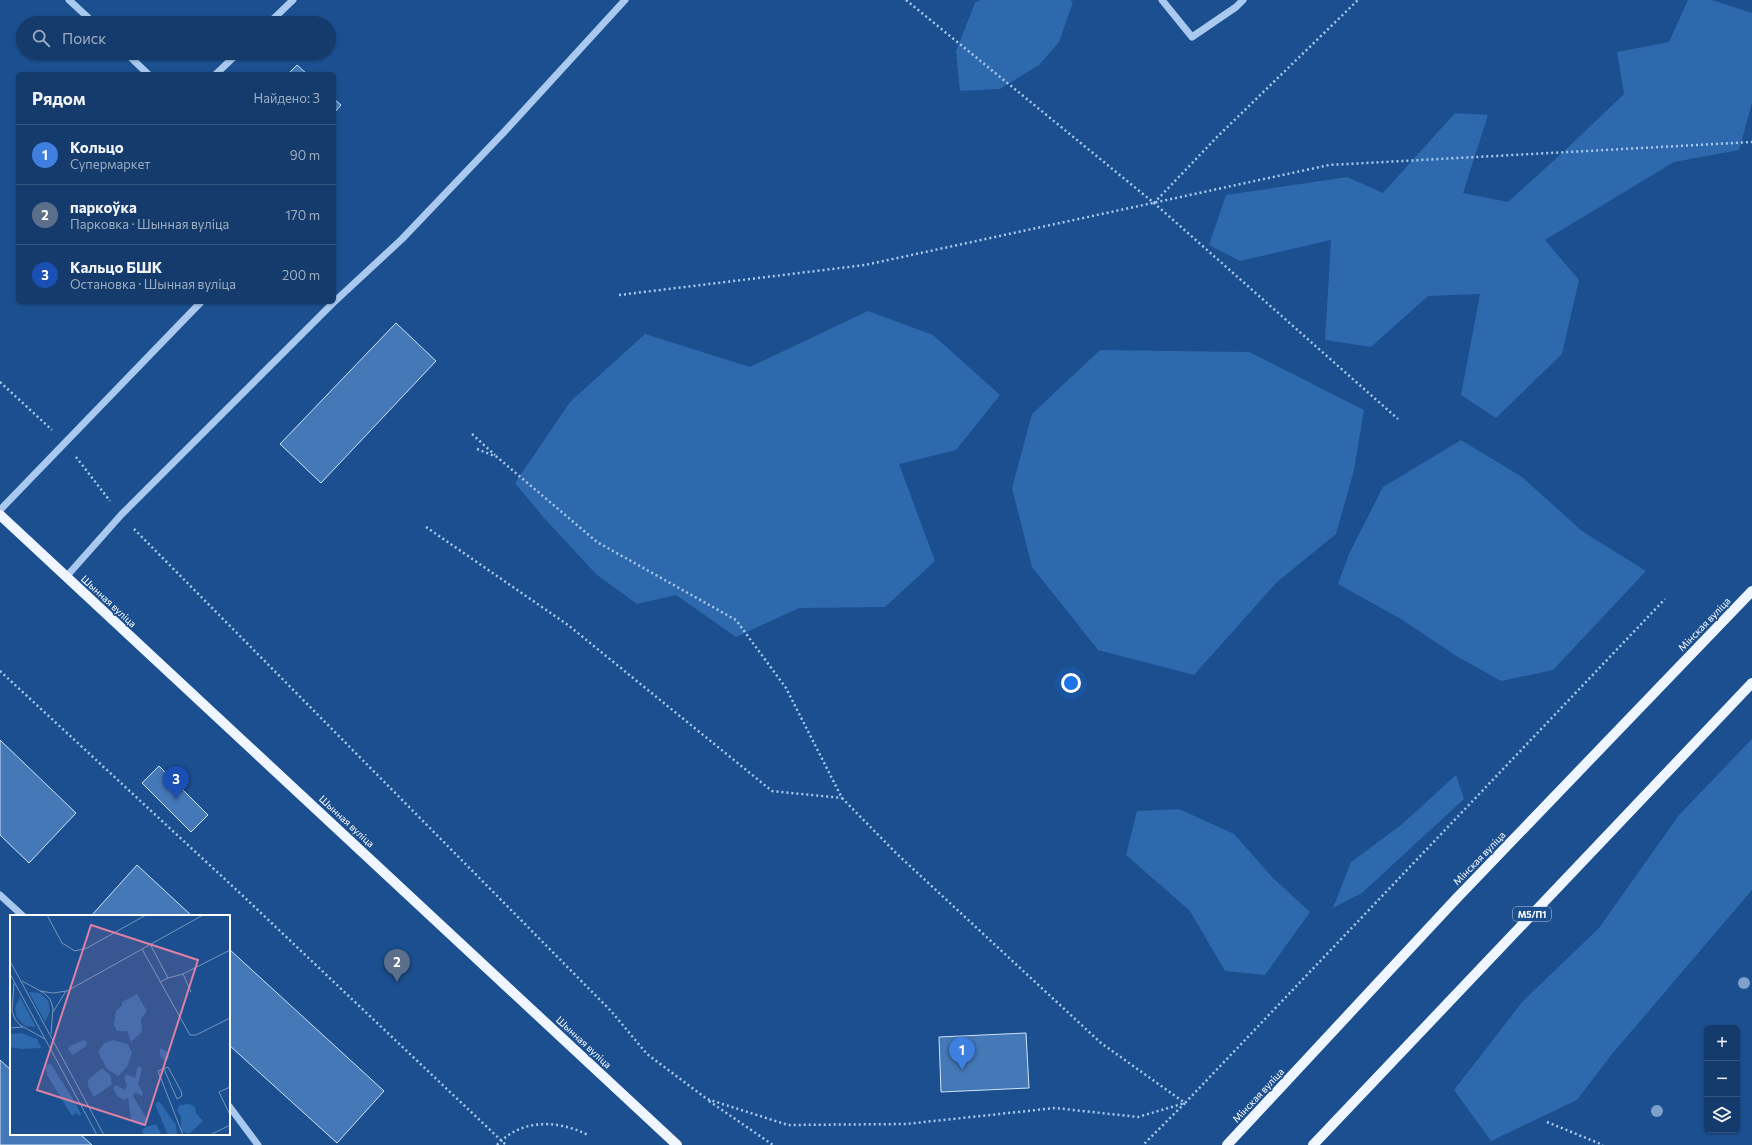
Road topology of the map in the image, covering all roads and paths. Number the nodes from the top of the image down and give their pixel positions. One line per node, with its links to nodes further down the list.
1 (69, 0): 8 (lane)
2 (293, 0): 9 (lane)
3 (625, 0): 17 (lane)
4 (906, 0): 15 (path)
5 (1162, 0): 6 (lane)
6 (1244, 0)
7 (1358, 0): 15 (path)
8 (86, 16)
9 (276, 16)
10 (133, 60): 12 (lane)
11 (231, 60): 13 (lane)
12 (146, 72)
13 (218, 72)
14 (1752, 142): 15 (path)
15 (1154, 203): 16 (path); 21 (path)
16 (619, 295)
17 (336, 299)
18 (199, 304): 23 (lane)
19 (331, 304): 28 (lane)
20 (0, 382): 23 (path)
21 (1398, 419)
22 (472, 434): 25 (path)
23 (65, 442): 26 (lane); 28 (path)
24 (477, 449): 25 (path)
25 (497, 457): 35 (path)
26 (0, 510)
27 (0, 515): 30 (main road, Шынная вуліца)
28 (121, 516): 30 (lane); 38 (path)
29 (426, 527): 35 (path)
30 (66, 577): 47 (main road, Шынная вуліца)
31 (1752, 591): 50 (main road, Мінская вуліца)
32 (1665, 599): 39 (path)
33 (0, 671): 43 (path)
34 (1752, 684): 51 (main road, М5/П1)
35 (842, 798): 39 (path)
36 (0, 895): 37 (lane)
37 (22, 915)
38 (707, 1099): 39 (path); 48 (path)
39 (1185, 1103): 49 (path)
40 (230, 1107): 44 (lane)
41 (1547, 1122): 52 (path)
42 (588, 1134): 43 (path)
43 (501, 1141): 45 (path); 46 (path)
44 (258, 1145)
45 (497, 1145)
46 (506, 1145)
47 (677, 1145)
48 (772, 1145)
49 (1143, 1145)
50 (1227, 1145)
51 (1313, 1145)
52 (1603, 1145)

